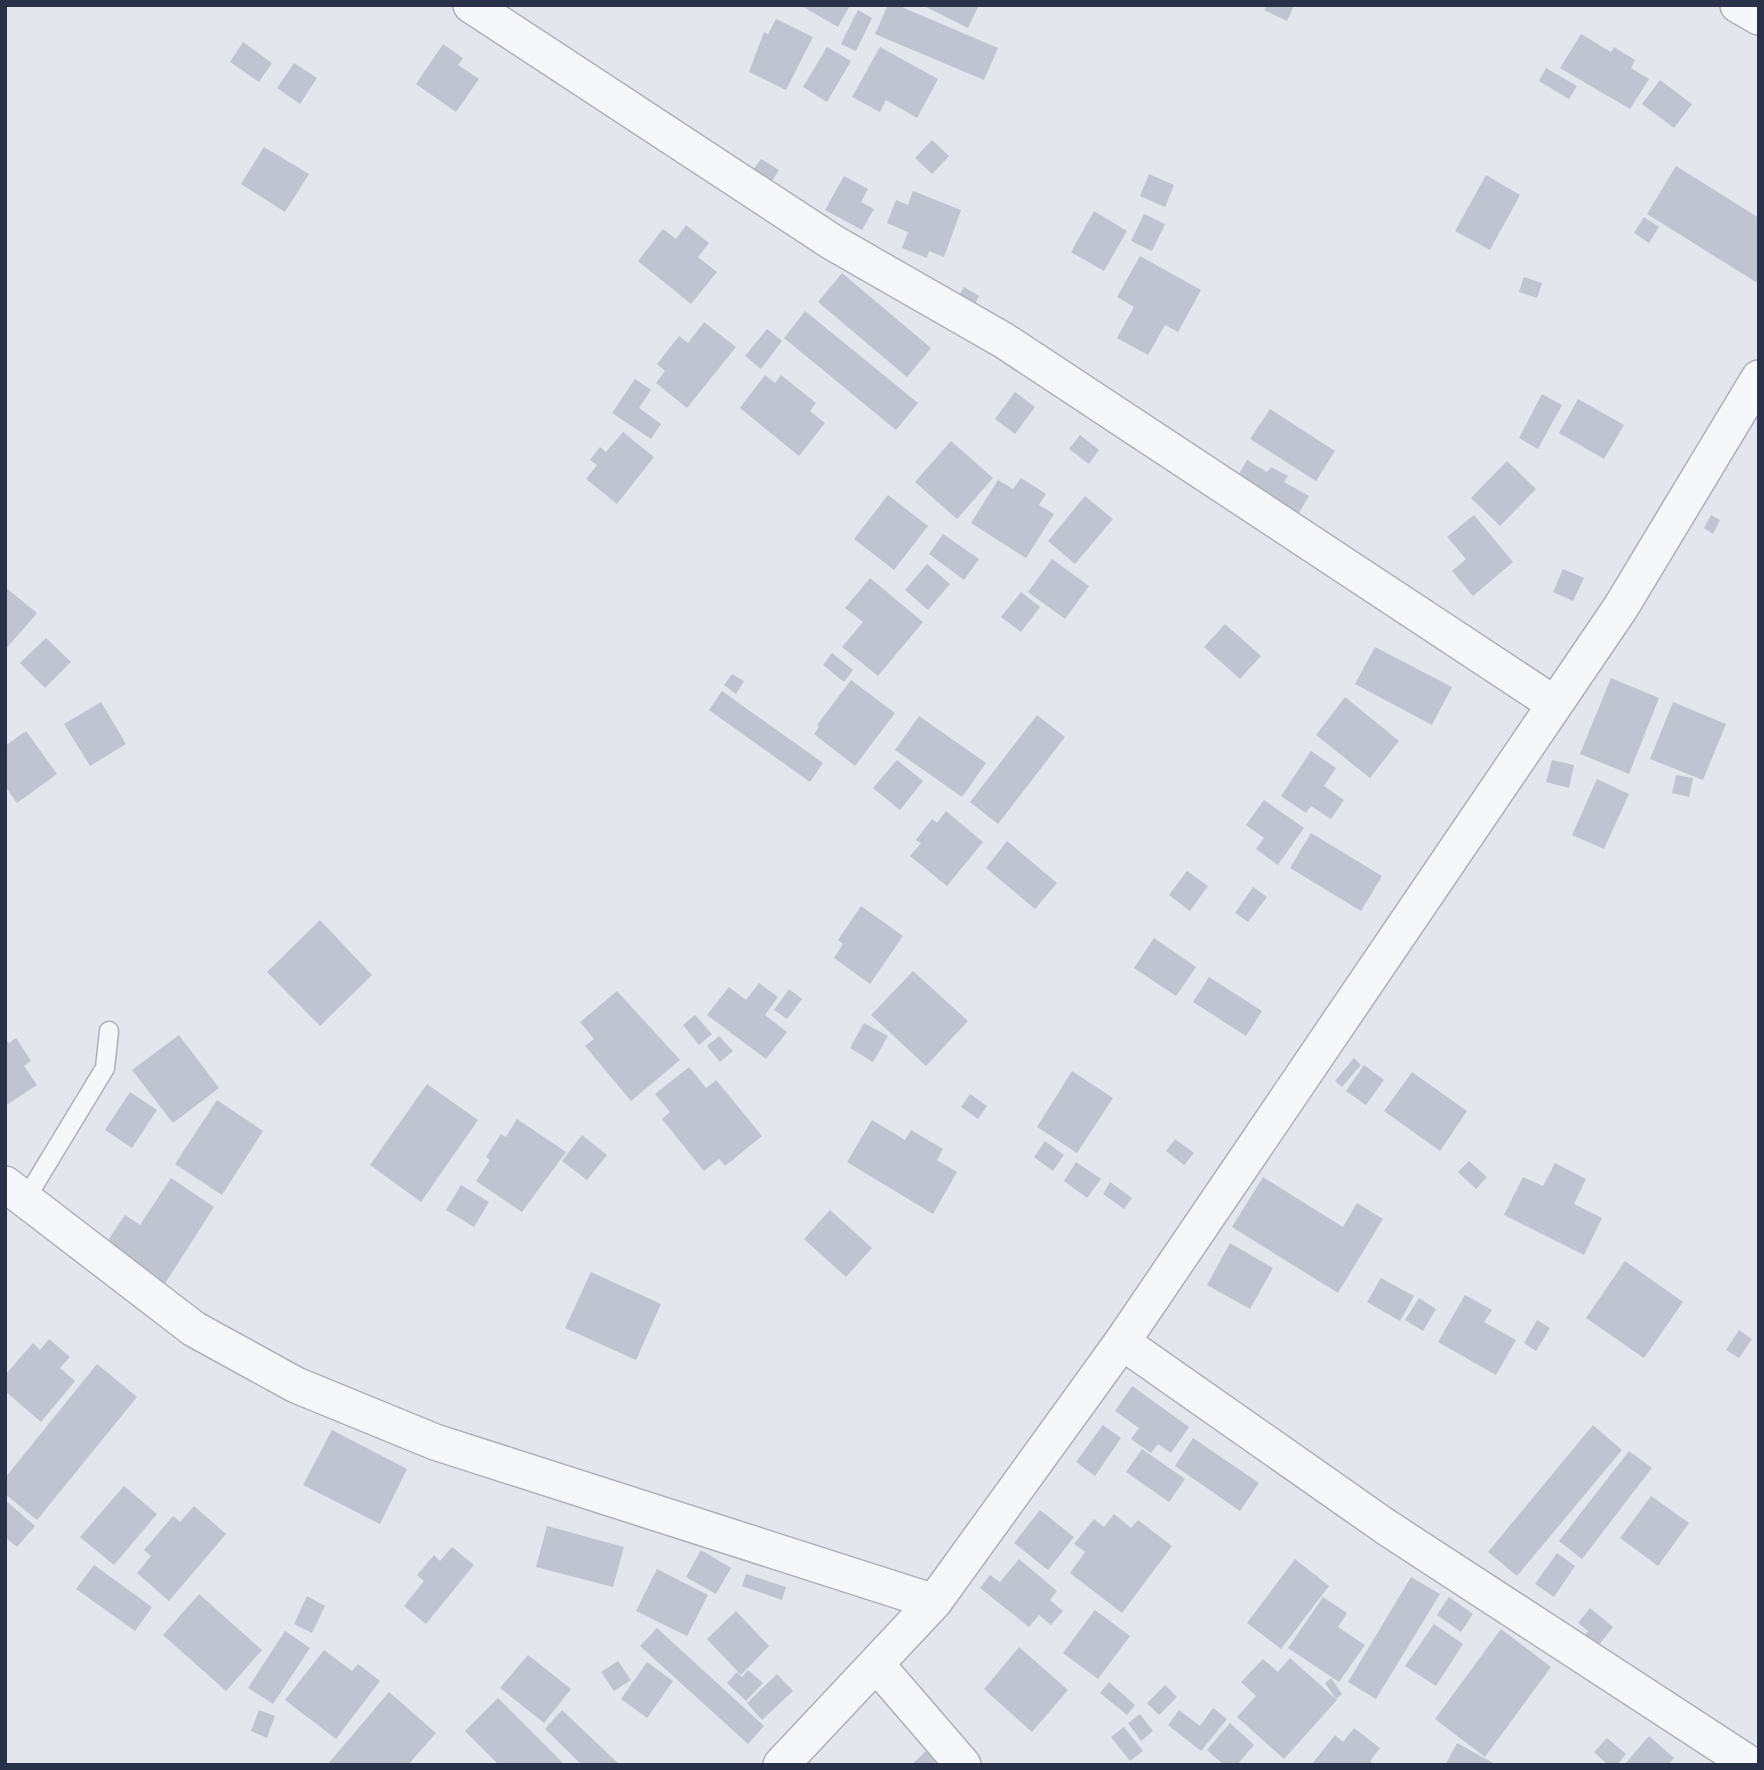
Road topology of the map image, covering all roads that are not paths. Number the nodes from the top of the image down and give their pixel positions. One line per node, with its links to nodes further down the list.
1 (471, 5): 5 (street)
2 (1738, 5): 3 (street)
3 (1759, 17)
4 (1759, 378): 5 (street)
5 (1553, 703): 8 (street)
6 (109, 1031): 7 (lane)
7 (15, 1192): 9 (street)
8 (1122, 1342): 9 (street); 13 (street)
9 (934, 1602): 10 (street)
10 (876, 1664): 11 (street); 12 (street)
11 (781, 1765)
12 (963, 1765)
13 (1751, 1765)

